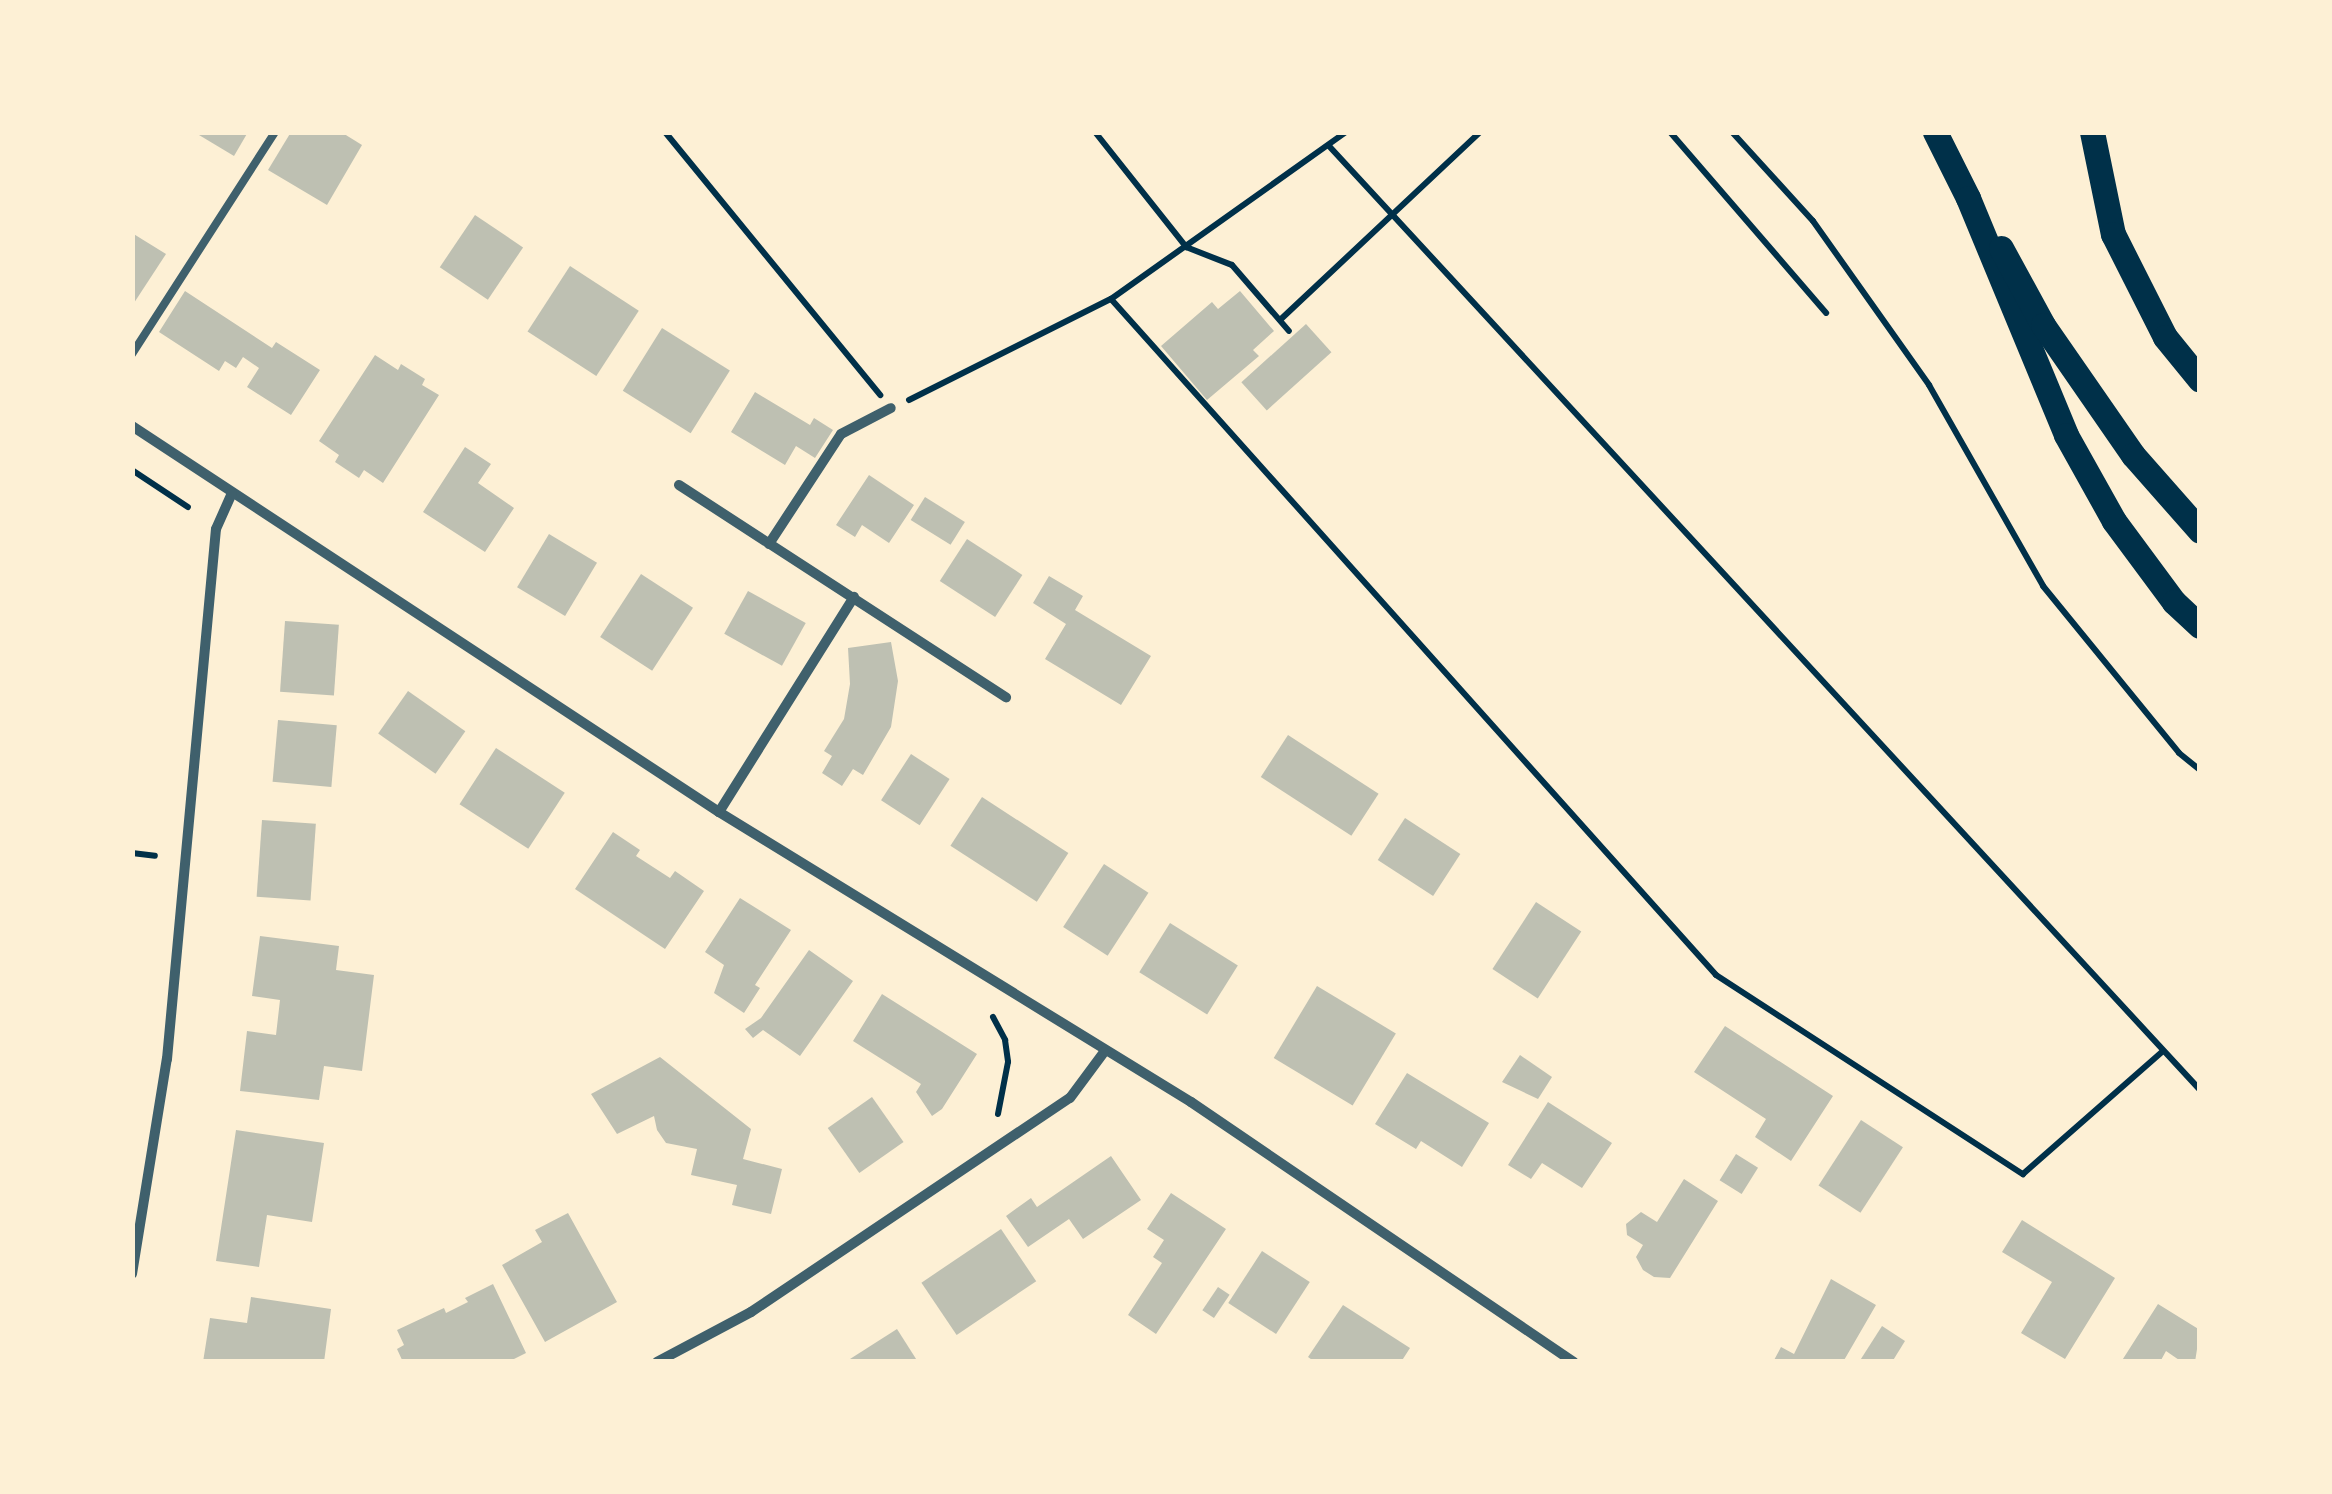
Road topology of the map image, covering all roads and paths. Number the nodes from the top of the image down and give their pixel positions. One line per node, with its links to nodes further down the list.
1 (275, 132): 18 (lane)
2 (665, 132): 20 (path)
3 (1096, 132): 13 (path)
4 (1346, 132): 10 (path)
5 (1480, 132): 12 (path)
6 (1670, 132): 15 (path)
7 (1732, 132): 31 (path)
8 (1935, 132): 11 (highway)
9 (2092, 132): 19 (highway)
10 (1328, 146): 12 (path); 13 (path)
11 (1968, 198): 26 (highway); 29 (highway)
12 (1391, 214): 16 (path); 36 (path)
13 (1186, 247): 14 (path); 16 (path)
14 (1111, 299): 20 (path); 36 (path)
15 (1826, 312)
16 (1280, 320): 17 (path)
17 (1290, 331)
18 (132, 354)
19 (2200, 380)
20 (891, 408): 27 (street)
21 (132, 426): 24 (street)
22 (132, 470): 25 (path)
23 (678, 485): 27 (street)
24 (232, 492): 32 (street); 40 (street)
25 (188, 507)
26 (2200, 532)
27 (769, 544): 28 (street)
28 (854, 598): 30 (street); 32 (street)
29 (2200, 626)
30 (1006, 697)
31 (2200, 770)
32 (719, 812): 37 (street)
33 (132, 854): 34 (path)
34 (155, 856)
35 (993, 1017): 39 (path)
36 (2163, 1051): 38 (path)
37 (1104, 1052): 41 (street); 42 (street)
38 (2200, 1090)
39 (998, 1114)
40 (132, 1274)
41 (657, 1362)
42 (1574, 1362)

